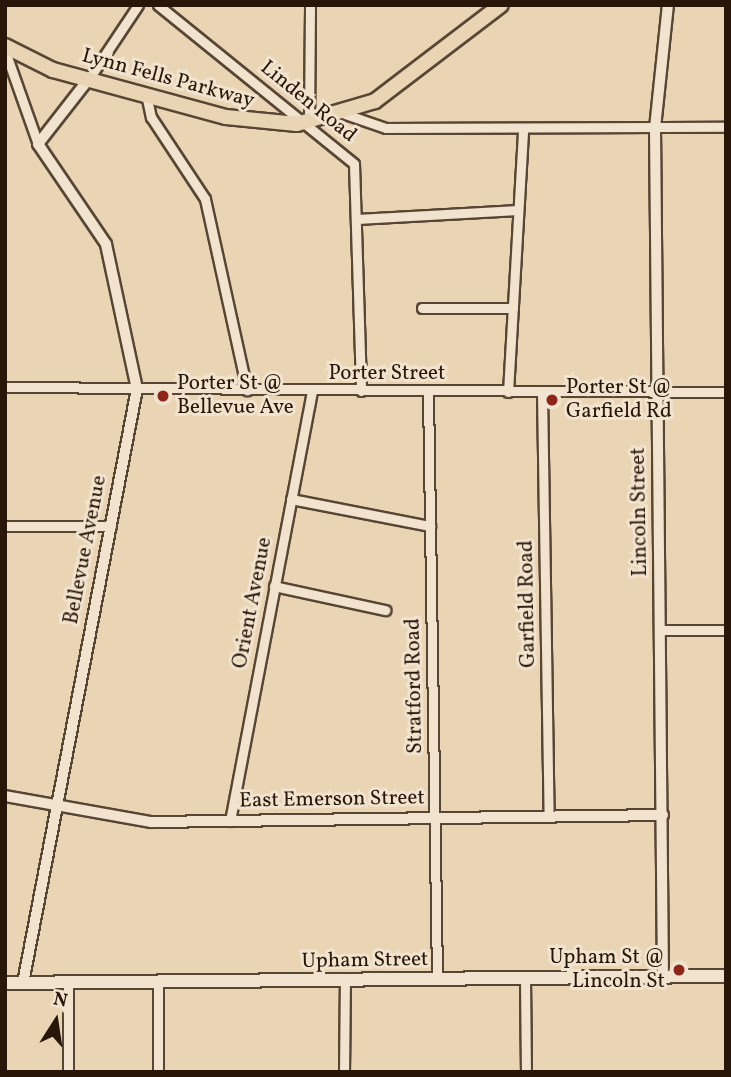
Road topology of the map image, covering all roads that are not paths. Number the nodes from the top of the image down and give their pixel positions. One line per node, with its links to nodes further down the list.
1 (138, 5): 7 (street)
2 (158, 5): 10 (street, Linden Road)
3 (310, 5): 10 (street)
4 (501, 5): 9 (main road, Lynn Fells Parkway)
5 (668, 5): 13 (street, Lincoln Street)
6 (5, 48): 7 (main road, Lynn Fells Parkway); 14 (street, Bellevue Avenue)
7 (88, 80): 8 (main road, Lynn Fells Parkway); 14 (street)
8 (146, 94): 10 (main road, Lynn Fells Parkway); 21 (street)
9 (345, 114): 10 (main road, Lynn Fells Parkway); 12 (street)
10 (309, 123): 16 (street, Linden Road)
11 (726, 127): 13 (street)
12 (523, 128): 13 (street); 15 (street)
13 (655, 128): 27 (street, Lincoln Street)
14 (38, 144): 20 (street, Bellevue Avenue)
15 (518, 210): 16 (street); 18 (street)
16 (357, 219): 23 (street, Linden Road)
17 (422, 307): 18 (street)
18 (513, 308): 25 (street)
19 (5, 387): 20 (street, Porter Street)
20 (136, 389): 21 (street, Porter Street); 31 (street, Bellevue Avenue)
21 (247, 390): 22 (street, Porter Street)
22 (312, 391): 23 (street, Porter Street); 29 (street, Orient Avenue)
23 (361, 391): 24 (street, Porter Street)
24 (428, 391): 25 (street, Porter Street); 32 (street, Stratford Road)
25 (508, 392): 26 (street, Porter Street)
26 (542, 392): 27 (street, Porter Street); 40 (street, Garfield Road)
27 (658, 393): 28 (street, Porter Street); 35 (street, Lincoln Street)
28 (726, 393)
29 (291, 499): 32 (street); 33 (street, Orient Avenue)
30 (5, 526): 31 (street)
31 (111, 526): 38 (street, Bellevue Avenue)
32 (430, 526): 41 (street, Stratford Road)
33 (274, 586): 34 (street); 42 (street, Orient Avenue)
34 (385, 610)
35 (660, 630): 36 (street); 39 (street, Lincoln Street)
36 (726, 630)
37 (5, 796): 38 (street, East Emerson Street)
38 (55, 806): 42 (street, East Emerson Street); 50 (street, Bellevue Avenue)
39 (663, 815): 40 (street, East Emerson Street); 44 (street, Lincoln Street)
40 (549, 816): 41 (street, East Emerson Street)
41 (434, 817): 42 (street, East Emerson Street); 46 (street, Stratford Road)
42 (230, 821)
43 (726, 976): 44 (main road, Upham Street)
44 (663, 977): 45 (main road, Upham Street)
45 (525, 979): 46 (main road, Upham Street); 55 (street)
46 (437, 980): 47 (main road, Upham Street)
47 (345, 981): 48 (main road, Upham Street); 54 (street)
48 (158, 982): 51 (main road, Upham Street); 53 (street)
49 (5, 983): 50 (main road, Upham Street)
50 (23, 983): 51 (main road, Upham Street)
51 (68, 984): 52 (street)
52 (68, 1072)
53 (158, 1072)
54 (344, 1072)
55 (526, 1072)

